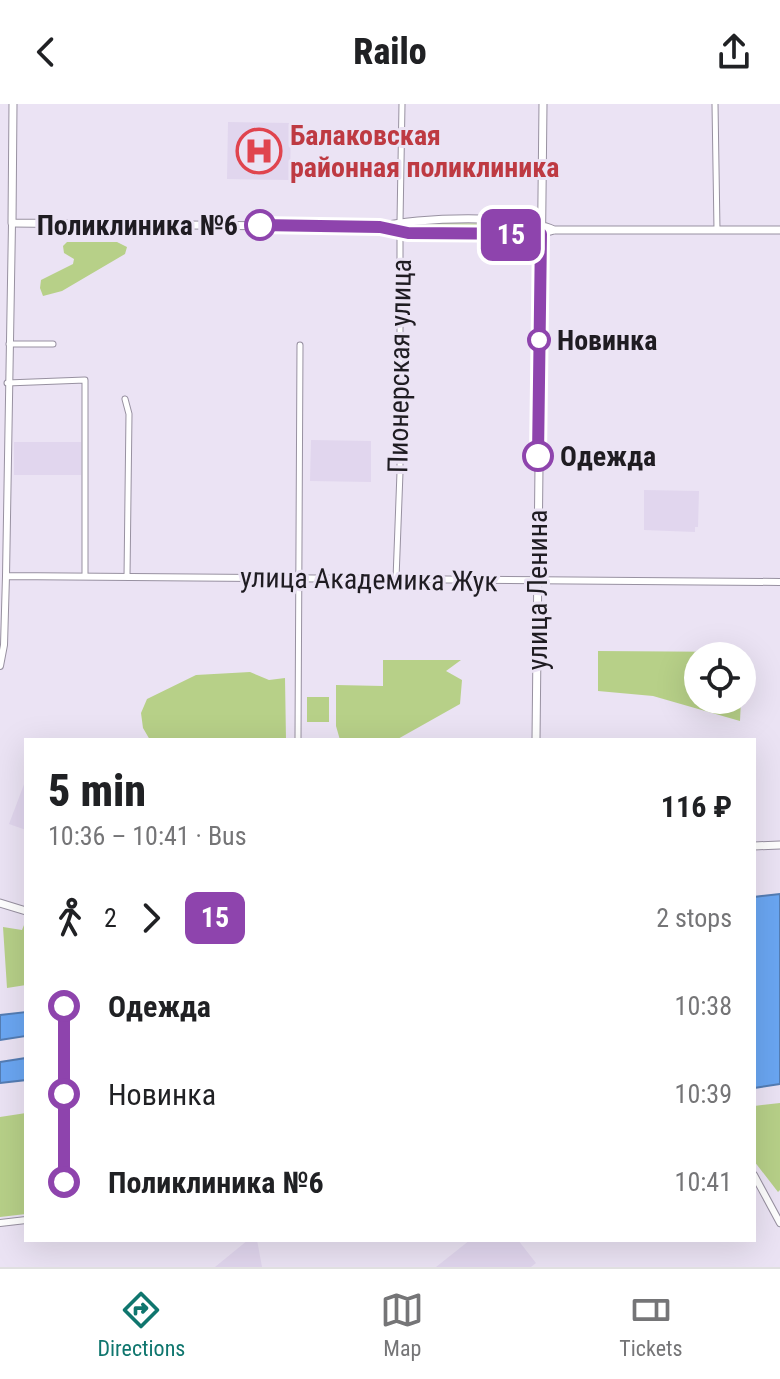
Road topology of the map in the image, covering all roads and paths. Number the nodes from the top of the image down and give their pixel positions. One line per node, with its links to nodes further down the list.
1 (13, 104): 6 (main road)
2 (402, 104): 5 (street, Пионерская улица)
3 (543, 104): 7 (main road, улица Ленина)
4 (715, 104): 11 (street)
5 (400, 222): 7 (main road); 8 (main road); 12 (main road, Пионерская улица)
6 (12, 223): 8 (main road); 14 (street)
7 (541, 224): 9 (main road); 13 (main road, улица Ленина)
8 (380, 227): 12 (main road)
9 (554, 230): 11 (main road); 13 (main road)
10 (780, 230): 11 (main road)
11 (717, 231)
12 (400, 232): 13 (main road); 23 (street, Пионерская улица)
13 (541, 234): 24 (main road, улица Ленина)
14 (8, 344): 15 (street); 17 (street)
15 (53, 344)
16 (300, 345): 21 (street)
17 (5, 385): 19 (street); 22 (street)
18 (125, 399): 20 (street)
19 (85, 576): 20 (street, улица Академика Жук); 22 (street, улица Академика Жук)
20 (127, 577): 21 (street, улица Академика Жук)
21 (300, 578): 23 (street, улица Академика Жук); 27 (street)
22 (4, 579): 26 (street)
23 (396, 579): 24 (street, улица Академика Жук)
24 (536, 580): 25 (street, улица Академика Жук); 28 (main road, улица Ленина)
25 (780, 582)
26 (0, 666)
27 (298, 738)
28 (536, 738)
29 (780, 845): 30 (main road)
30 (756, 846)
31 (0, 903): 32 (main road)
32 (24, 910)
33 (756, 1179): 36 (street)
34 (24, 1220): 35 (street)
35 (0, 1223)
36 (780, 1223)

